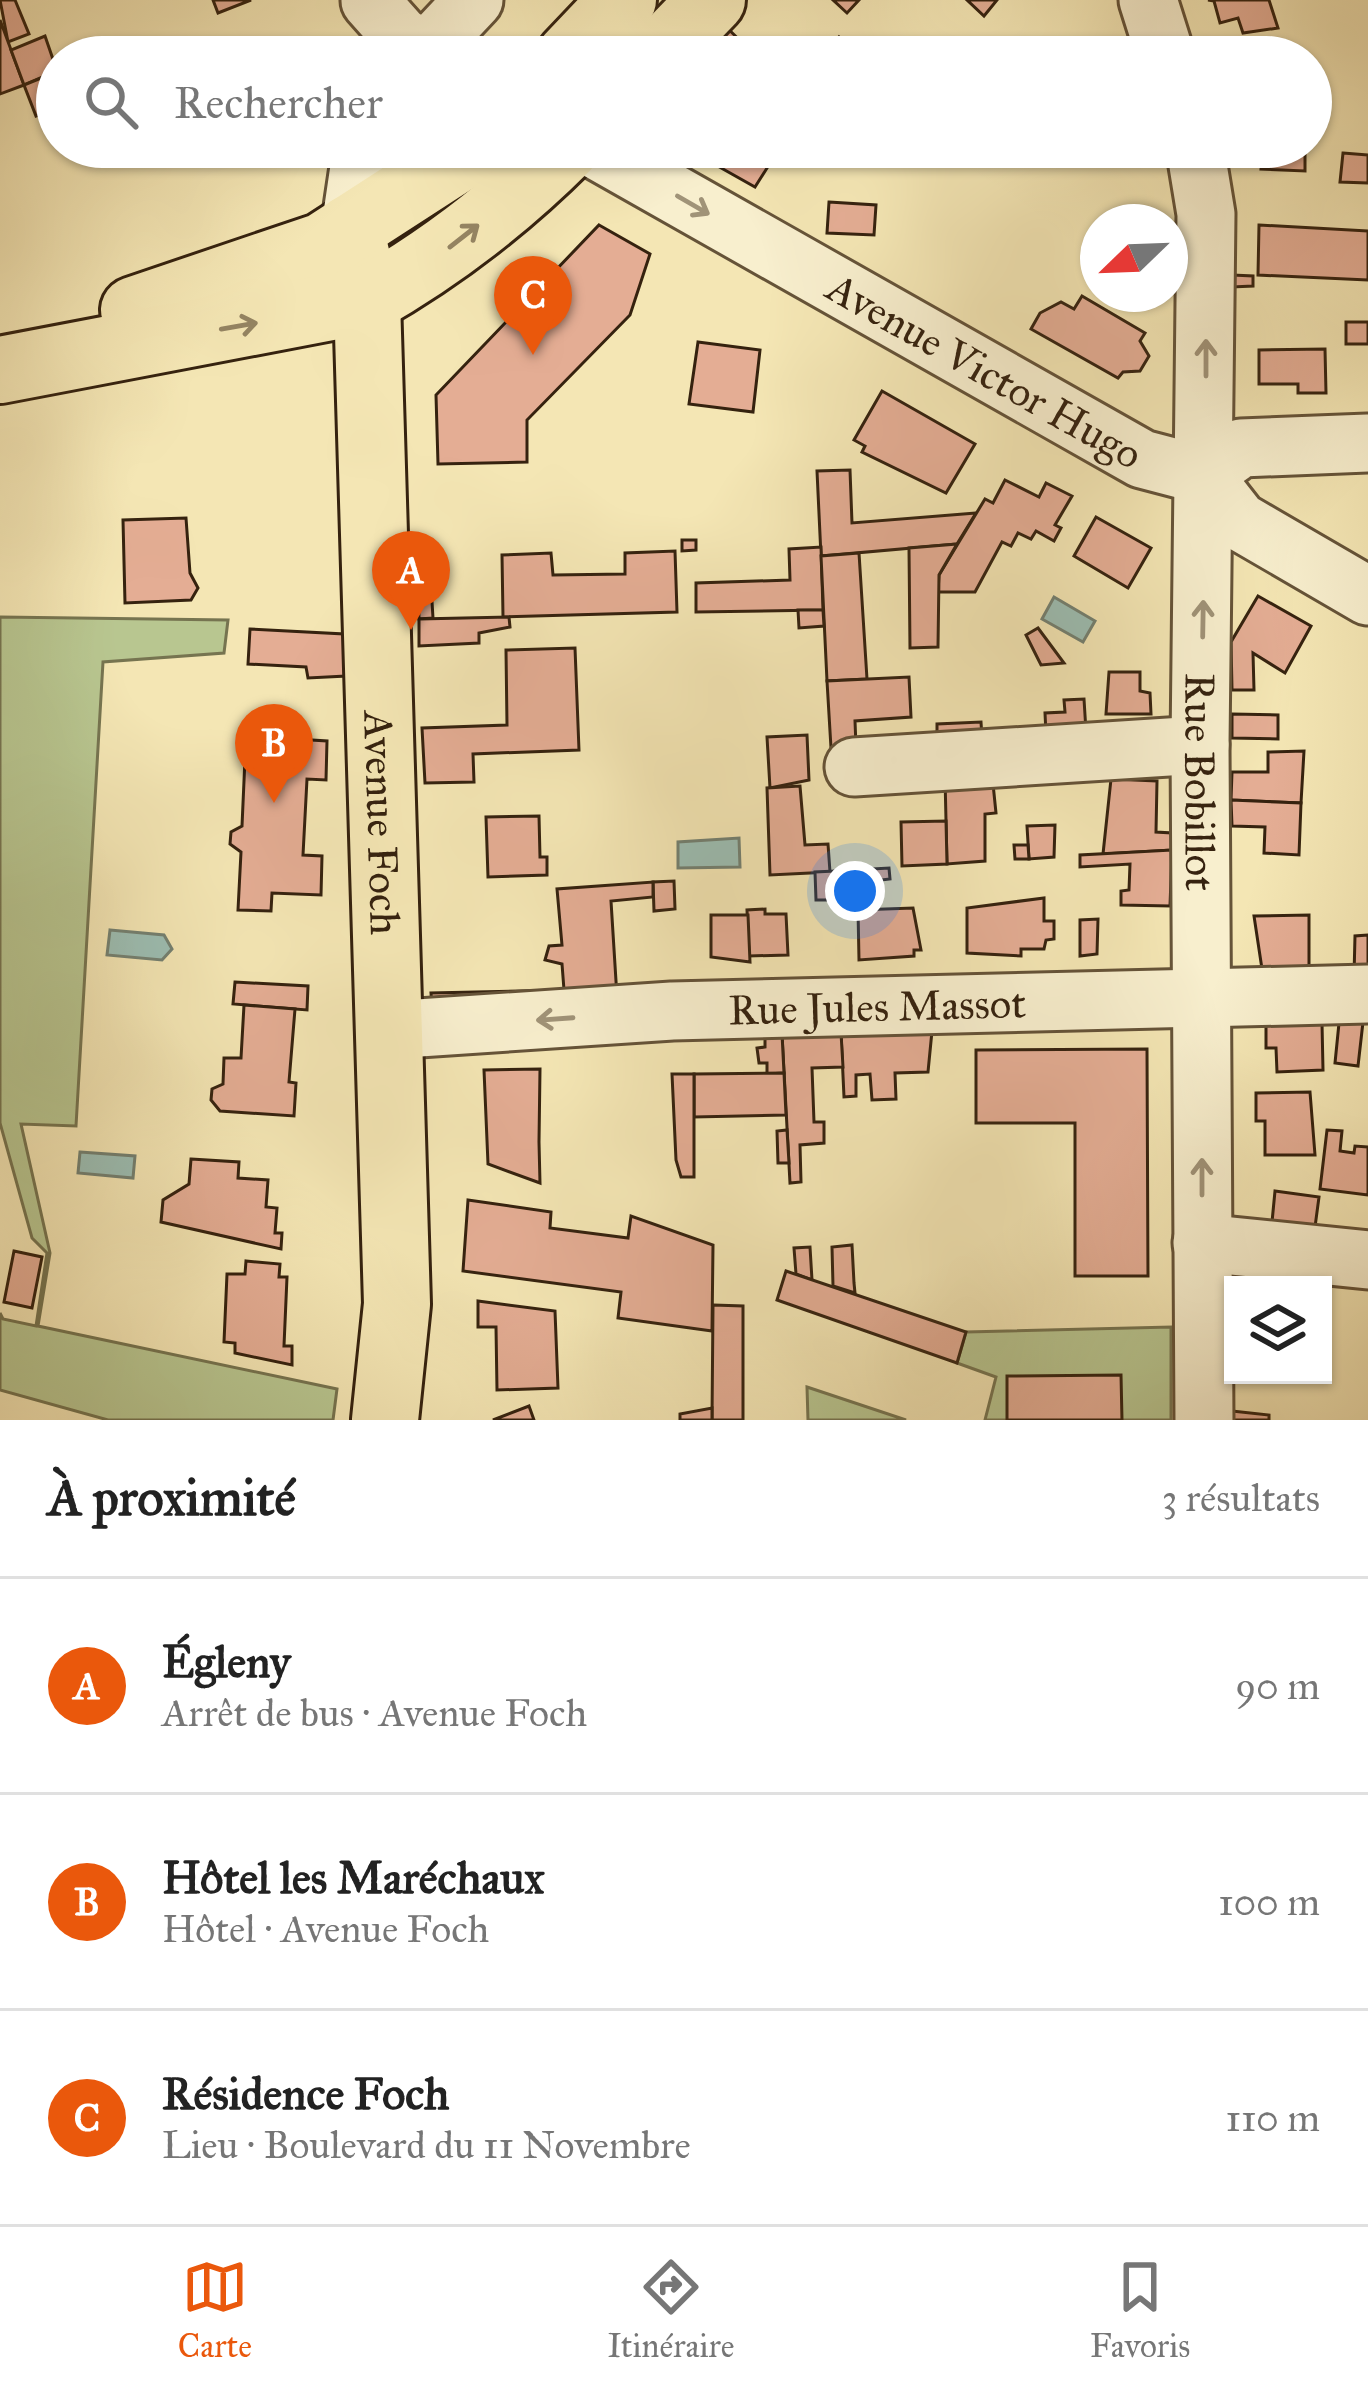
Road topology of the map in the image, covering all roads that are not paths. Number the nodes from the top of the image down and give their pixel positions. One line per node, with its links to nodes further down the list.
1 (474, 0): 8 (street)
2 (623, 0): 9 (main road)
3 (712, 0): 10 (main road)
4 (1148, 0): 11 (street)
5 (369, 1): 6 (street); 7 (street)
6 (368, 36)
7 (400, 36)
8 (445, 36)
9 (589, 36)
10 (677, 36)
11 (1159, 36)
12 (359, 168): 17 (street)
13 (443, 168): 17 (main road)
14 (546, 168): 18 (main road, one-way to 14)
15 (628, 168): 22 (street, Avenue Victor Hugo, one-way to 22)
16 (1198, 168): 22 (street, Rue Bobillot, one-way to 16)
17 (350, 228): 18 (main road, Avenue Foch); 19 (main road)
18 (367, 300): 20 (main road, one-way to 18); 28 (main road, Avenue Foch)
19 (0, 354)
20 (0, 370)
21 (1368, 443): 22 (street)
22 (1203, 475): 23 (street); 24 (street, Rue Bobillot, one-way to 22)
23 (1368, 596)
24 (1200, 745): 25 (street); 27 (street, Rue Bobillot)
25 (854, 767)
26 (1368, 994): 27 (street, Rue Jules Massot)
27 (1202, 998): 28 (street, Rue Jules Massot, one-way to 28); 29 (street, Rue Bobillot, one-way to 27)
28 (389, 1030): 31 (main road, Avenue Foch)
29 (1202, 1243): 30 (street); 32 (street, Rue Bobillot)
30 (1368, 1260)
31 (385, 1420)
32 (1204, 1420)

